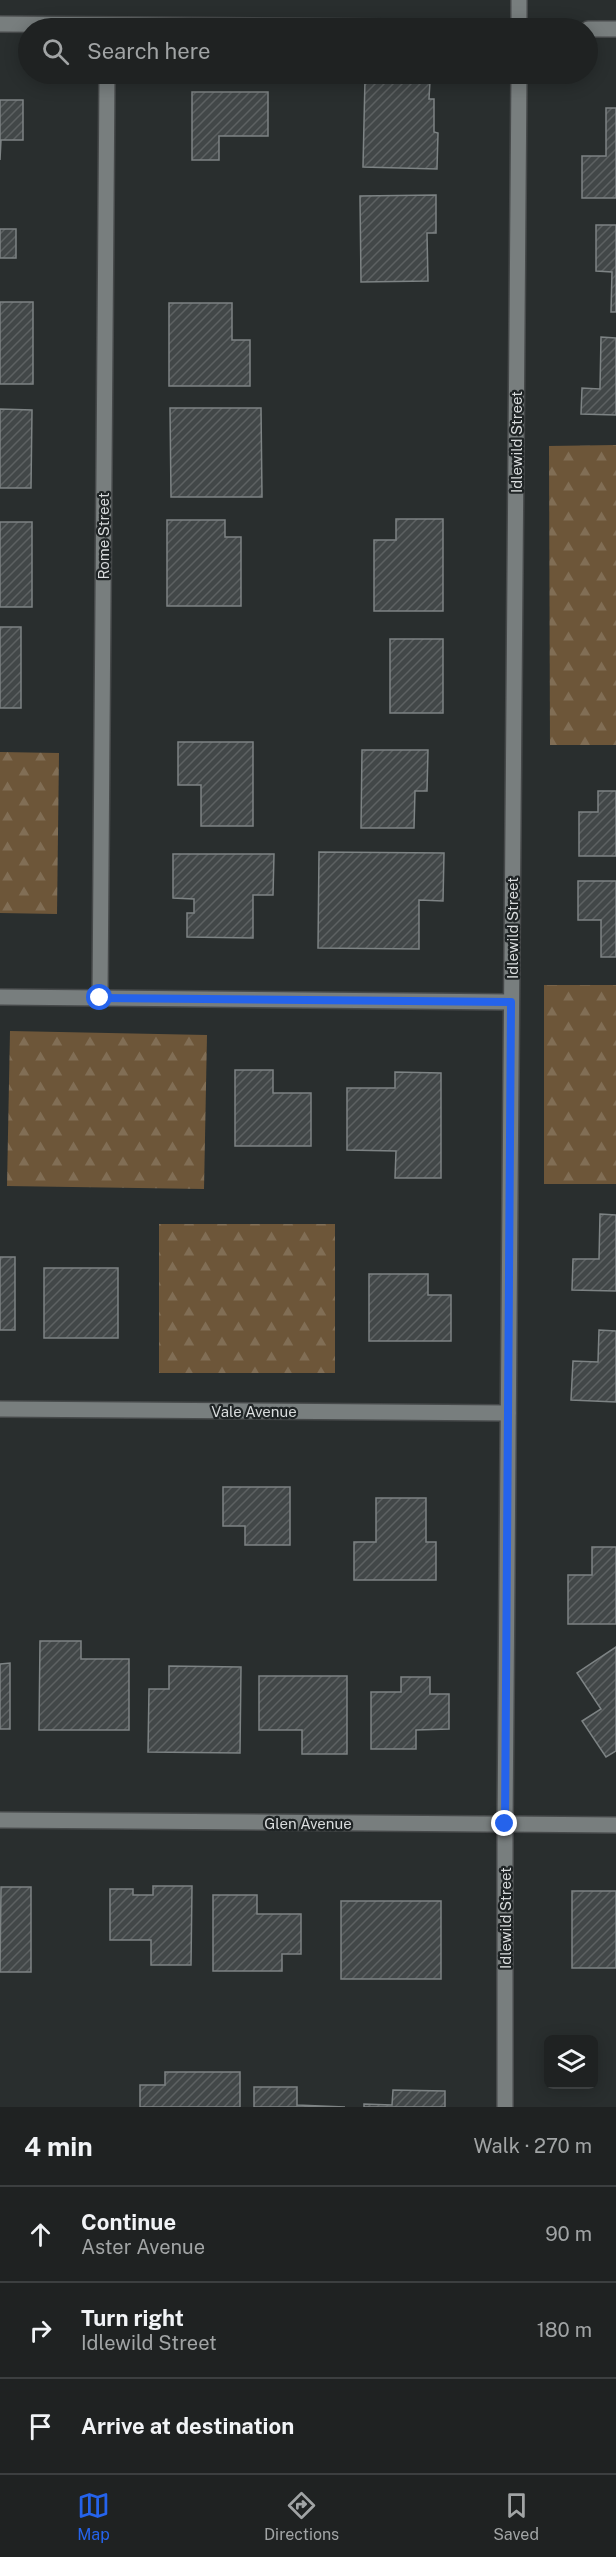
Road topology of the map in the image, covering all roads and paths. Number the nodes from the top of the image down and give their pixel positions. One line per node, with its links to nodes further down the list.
1 (519, 0): 2 (street)
2 (520, 18)
3 (0, 24): 4 (street)
4 (18, 25)
5 (598, 29): 6 (street)
6 (616, 29)
7 (107, 84): 10 (street, Rome Street)
8 (519, 84): 11 (street, Idlewild Street)
9 (0, 998): 10 (street)
10 (100, 998): 11 (street)
11 (511, 1002): 13 (street, Idlewild Street)
12 (0, 1408): 13 (street, Vale Avenue)
13 (508, 1413): 15 (street, Idlewild Street)
14 (0, 1820): 15 (street, Glen Avenue)
15 (505, 1824): 16 (street, Glen Avenue); 17 (street, Idlewild Street)
16 (616, 1825)
17 (505, 2107)

